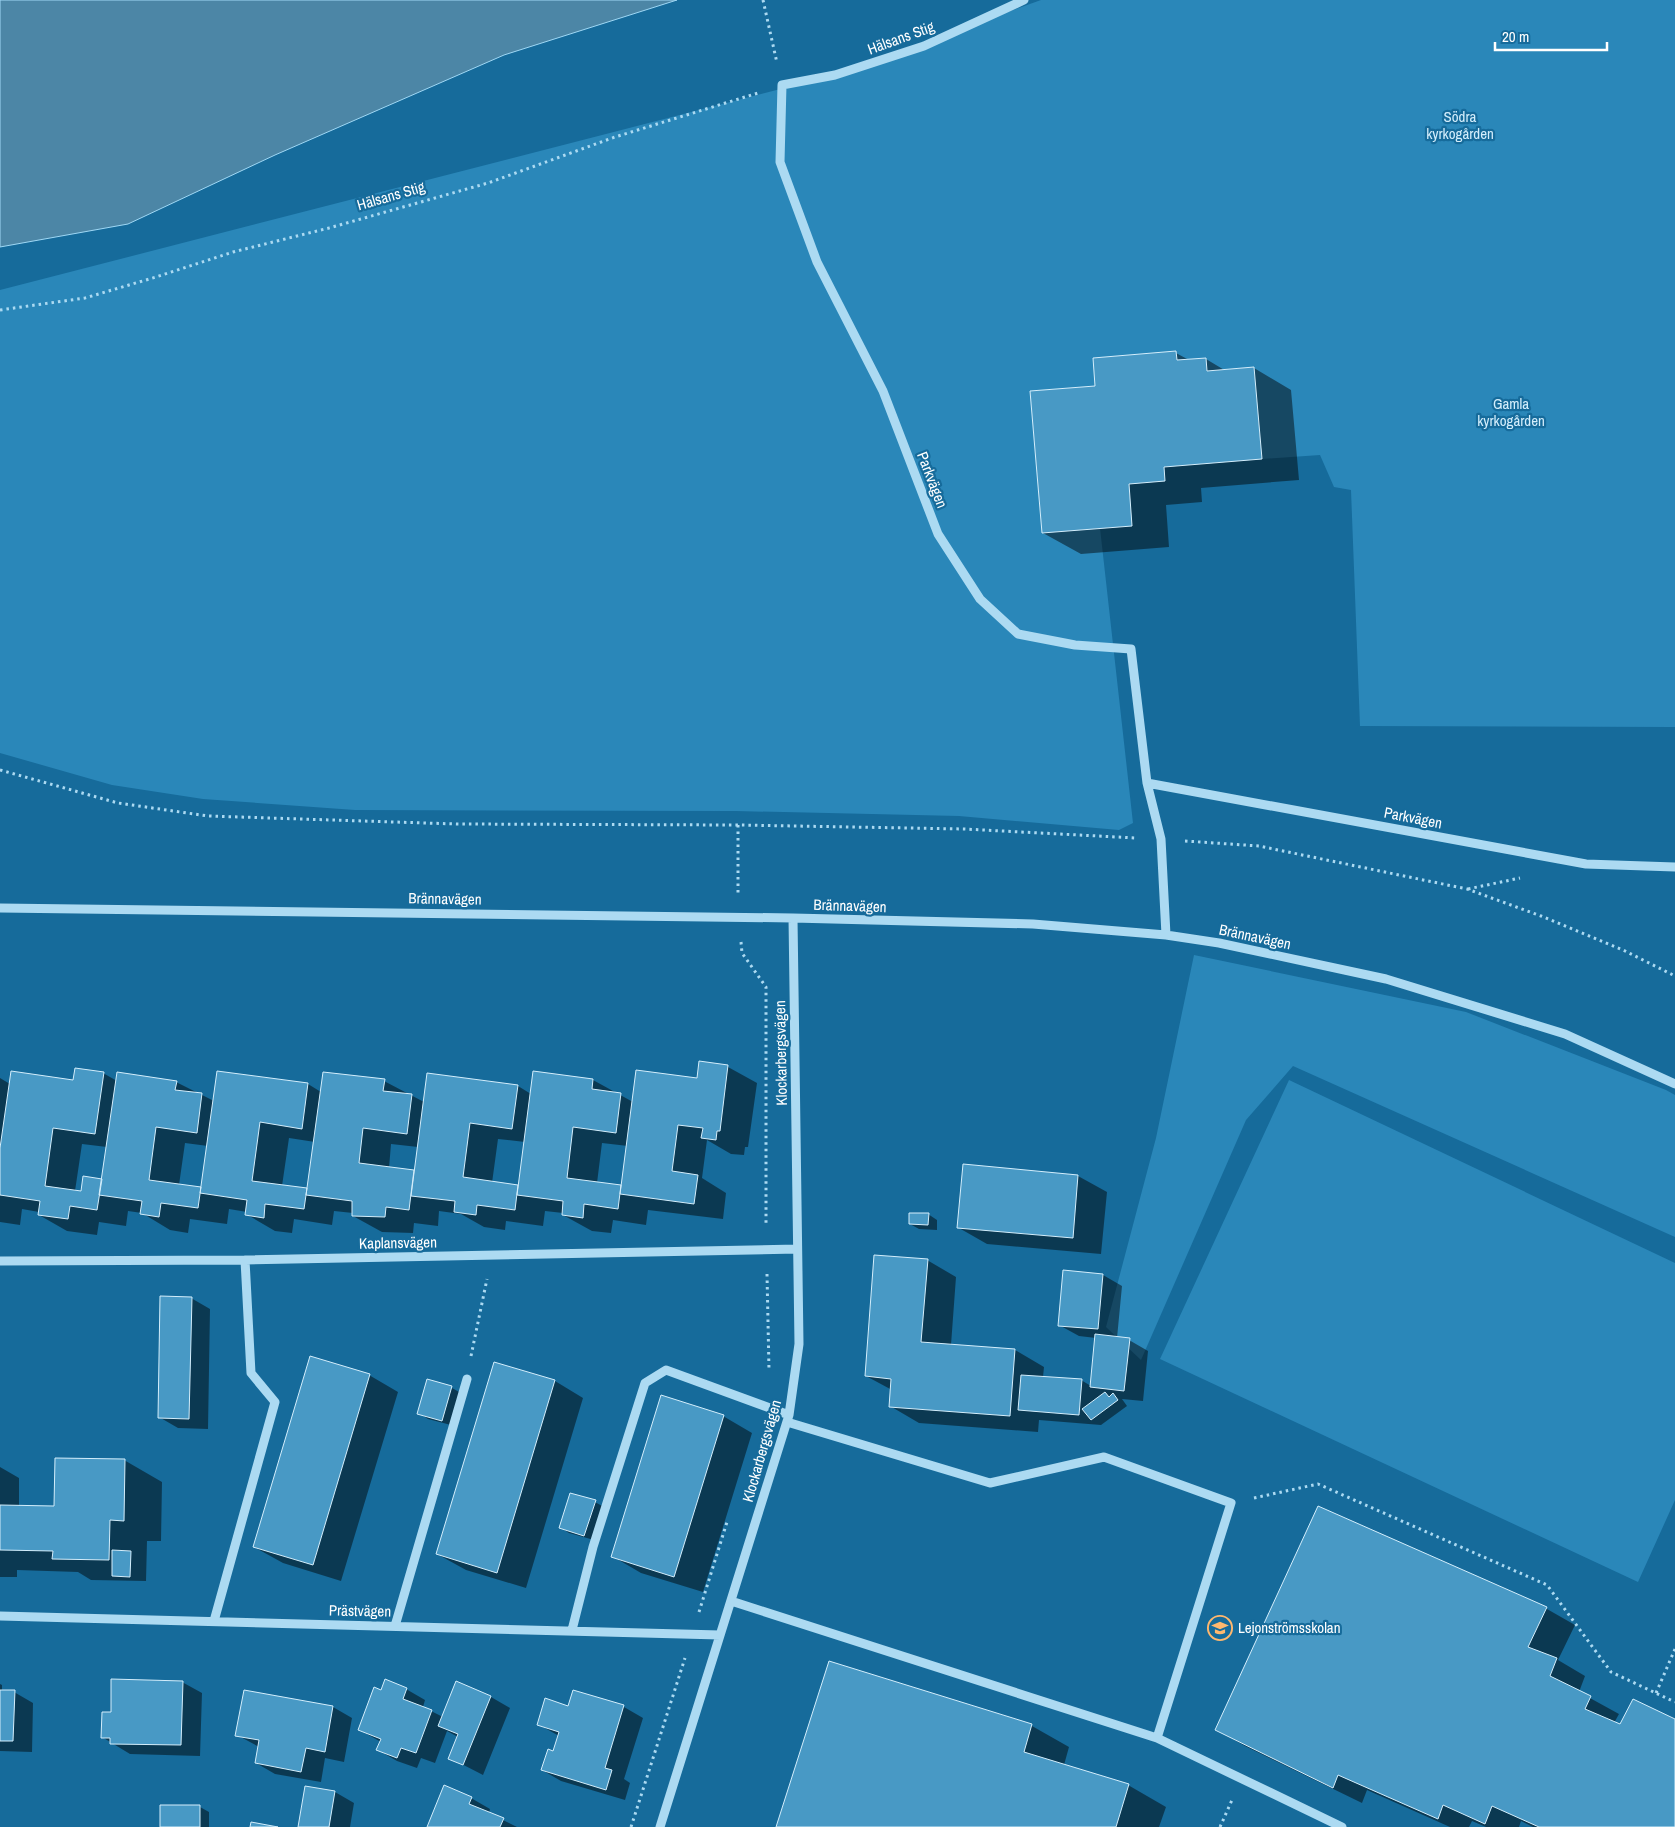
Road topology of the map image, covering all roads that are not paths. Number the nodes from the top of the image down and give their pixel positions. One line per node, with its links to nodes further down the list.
1 (1024, 0): 2 (street, Hälsans Stig)
2 (782, 85): 3 (street, Parkvägen)
3 (1147, 783): 4 (street, Parkvägen); 7 (street, Parkvägen)
4 (1675, 867)
5 (0, 908): 6 (street, Brännavägen)
6 (793, 918): 7 (street, Brännavägen); 9 (street, Klockarbergsvägen)
7 (1166, 935): 8 (street, Brännavägen)
8 (1675, 1084)
9 (797, 1249): 10 (street, Kaplansvägen); 13 (street, Klockarbergsvägen)
10 (245, 1260): 11 (street, Kaplansvägen); 16 (street)
11 (0, 1261)
12 (467, 1379): 17 (street)
13 (788, 1418): 14 (street, Klockarbergsvägen); 18 (street); 20 (street)
14 (731, 1601): 19 (street, Klockarbergsvägen); 20 (street)
15 (0, 1616): 16 (street, Prästvägen)
16 (214, 1622): 17 (street, Prästvägen)
17 (395, 1626): 18 (street, Prästvägen)
18 (572, 1630): 19 (street, Prästvägen)
19 (720, 1635): 21 (street, Klockarbergsvägen)
20 (1156, 1738): 22 (street)
21 (660, 1827)
22 (1342, 1827)

